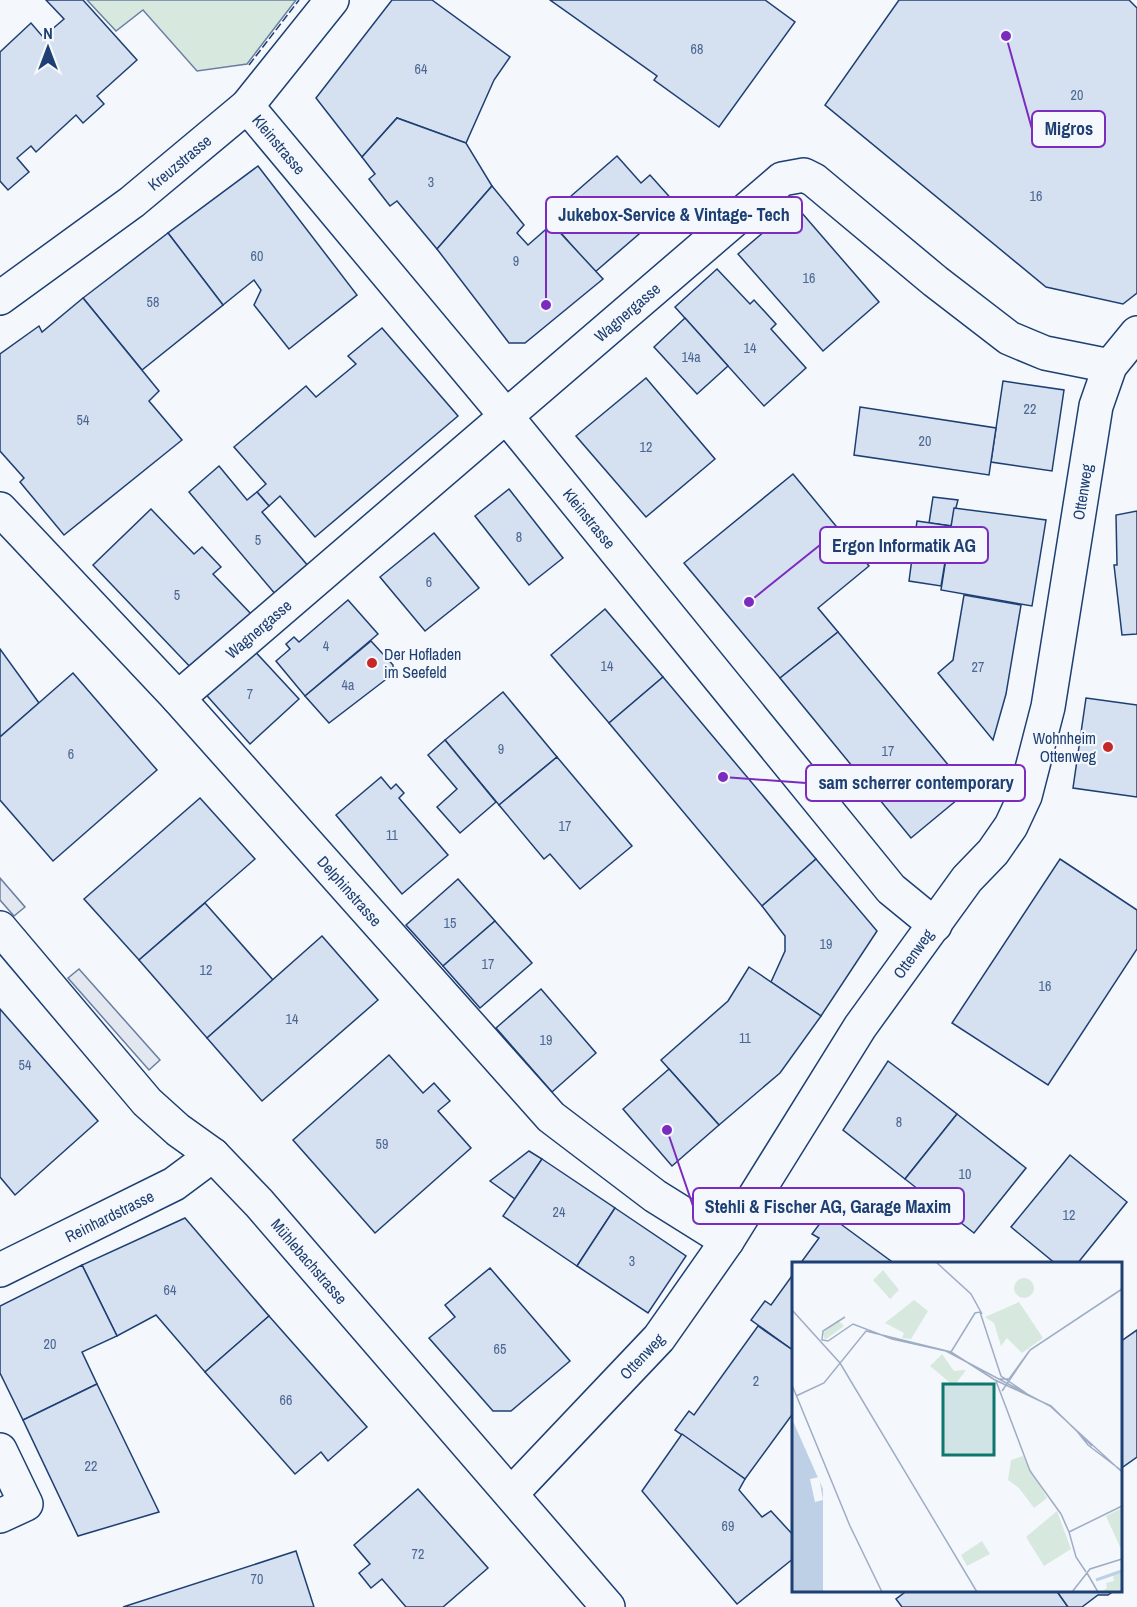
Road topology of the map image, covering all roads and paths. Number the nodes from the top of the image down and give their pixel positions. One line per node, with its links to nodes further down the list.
1 (332, 0): 2 (street, Kreuzstrasse)
2 (247, 106): 3 (street, Kreuzstrasse); 6 (street, Kleinstrasse)
3 (0, 298)
4 (1137, 333): 5 (street, Ottenweg)
5 (1110, 366): 6 (street, Wagnergasse); 9 (street, Ottenweg)
6 (507, 416): 8 (street, Wagnergasse); 9 (street, Kleinstrasse)
7 (0, 509): 8 (street, Delphinstrasse)
8 (178, 698): 12 (street, Delphinstrasse)
9 (935, 925): 12 (street, Ottenweg)
10 (0, 928): 11 (street, Mühlebachstrasse)
11 (213, 1155): 13 (street, Reinhardstrasse); 15 (street, Mühlebachstrasse)
12 (727, 1241): 15 (street, Ottenweg)
13 (0, 1270)
14 (0, 1450): 16 (street)
15 (511, 1494): 17 (street, Mühlebachstrasse)
16 (0, 1516)
17 (608, 1607)

